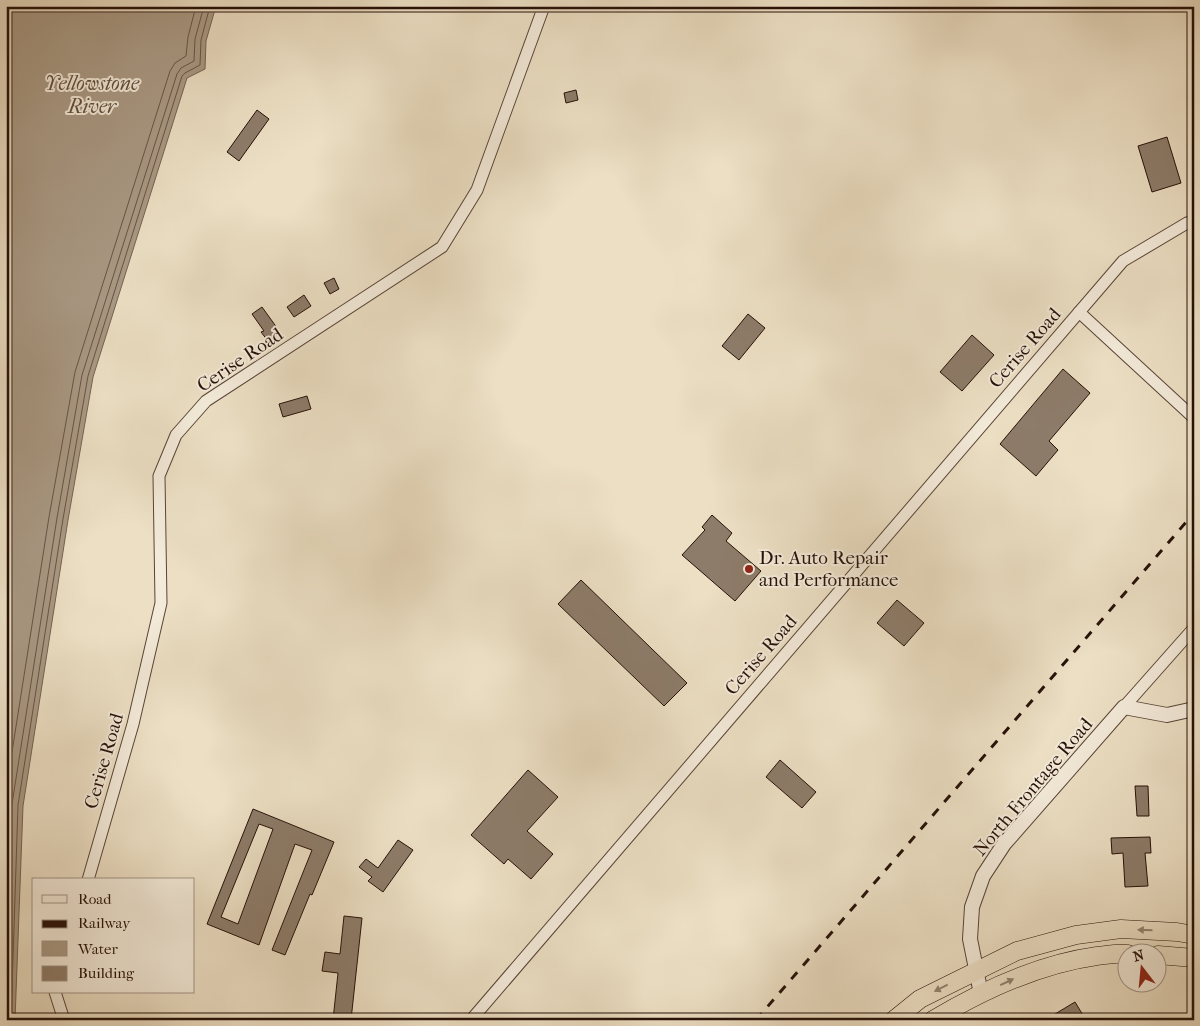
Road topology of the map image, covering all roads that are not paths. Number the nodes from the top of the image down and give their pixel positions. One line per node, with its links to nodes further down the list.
1 (544, 6): 8 (street, Cerise Road)
2 (1194, 222): 3 (street, Cerise Road)
3 (1078, 312): 4 (street); 17 (street, Cerise Road)
4 (1194, 418)
5 (1194, 628): 6 (street)
6 (1124, 707): 7 (street); 13 (street, North Frontage Road)
7 (1194, 709)
8 (89, 878)
9 (1194, 935): 13 (highway, one-way to 13)
10 (1118, 955): 15 (highway, one-way to 10)
11 (1168, 956): 12 (highway)
12 (1194, 958)
13 (976, 970): 15 (street, North Frontage Road); 18 (highway, one-way to 18)
14 (56, 994): 16 (street)
15 (981, 994): 19 (highway)
16 (64, 1020)
17 (471, 1020)
18 (894, 1020)
19 (933, 1020)

